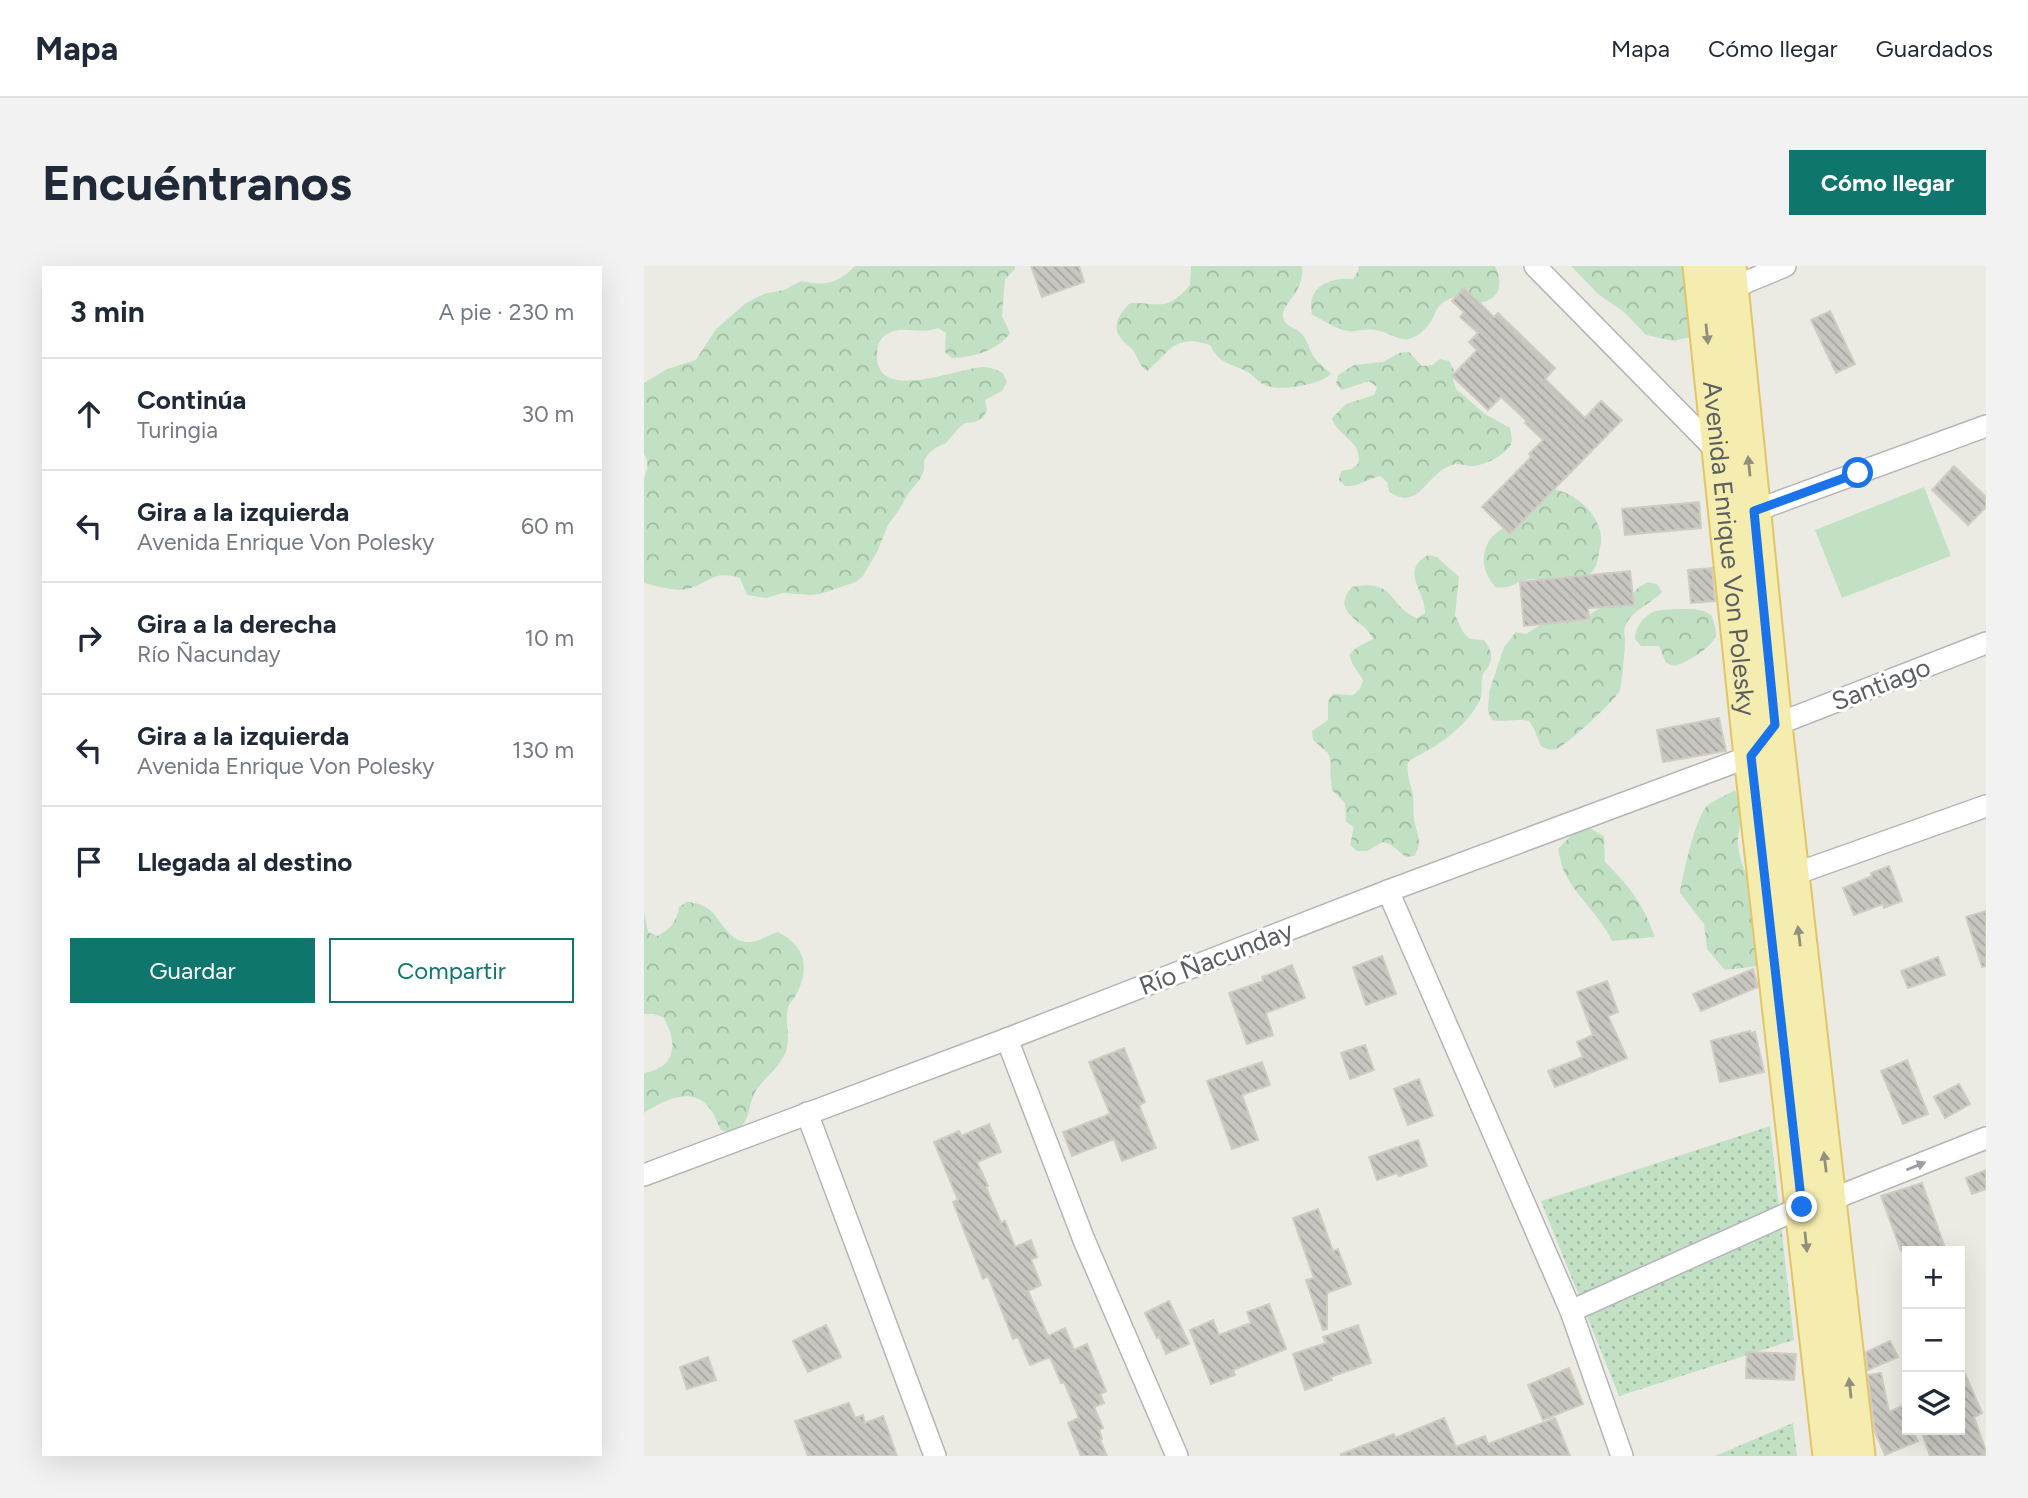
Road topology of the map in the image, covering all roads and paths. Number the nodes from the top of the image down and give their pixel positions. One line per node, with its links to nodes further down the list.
1 (1535, 266): 6 (street)
2 (1700, 266): 4 (main road, Avenida Enrique Von Polesky)
3 (1785, 266): 4 (street)
4 (1721, 284): 6 (main road, Avenida Enrique Von Polesky, one-way to 6); 7 (main road, Avenida Enrique Von Polesky, one-way to 4)
5 (1986, 426): 7 (street)
6 (1719, 453): 10 (main road, Avenida Enrique Von Polesky)
7 (1754, 511): 9 (main road, Avenida Enrique Von Polesky)
8 (1986, 643): 9 (street, Santiago)
9 (1775, 725): 10 (street); 12 (main road, Avenida Enrique Von Polesky)
10 (1751, 756): 13 (street, Río Ñacunday); 18 (main road, Avenida Enrique Von Polesky)
11 (1986, 806): 12 (street)
12 (1792, 875): 18 (main road, Avenida Enrique Von Polesky, one-way to 12)
13 (1388, 891): 14 (street, Río Ñacunday); 19 (street)
14 (1007, 1039): 15 (street, Río Ñacunday); 21 (street)
15 (807, 1113): 17 (street, Río Ñacunday); 20 (street)
16 (1986, 1139): 18 (street, one-way to 16)
17 (644, 1175)
18 (1816, 1203): 19 (street); 23 (main road, Avenida Enrique Von Polesky, one-way to 23); 24 (main road, Avenida Enrique Von Polesky, one-way to 18)
19 (1571, 1311): 22 (street)
20 (935, 1456)
21 (1177, 1456)
22 (1622, 1456)
23 (1830, 1456)
24 (1858, 1456)

